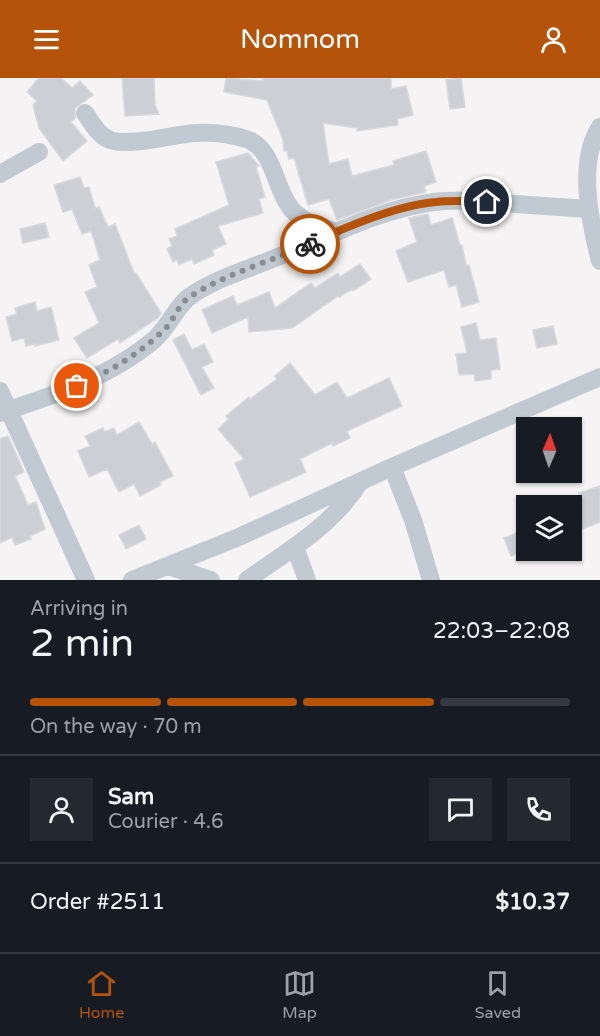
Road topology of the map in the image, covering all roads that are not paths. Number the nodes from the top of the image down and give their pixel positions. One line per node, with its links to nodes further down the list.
1 (85, 114): 6 (street)
2 (600, 127): 5 (street)
3 (39, 152): 4 (street)
4 (0, 174)
5 (588, 209): 6 (street); 7 (street)
6 (336, 232): 10 (street)
7 (600, 261)
8 (600, 377): 11 (street)
9 (0, 390): 10 (street)
10 (4, 411): 15 (street)
11 (392, 467): 12 (street); 20 (street)
12 (361, 481): 13 (street); 14 (street)
13 (295, 547): 18 (street); 19 (street)
14 (168, 566): 16 (street); 17 (street)
15 (86, 580)
16 (132, 580)
17 (211, 580)
18 (248, 580)
19 (306, 580)
20 (431, 580)

